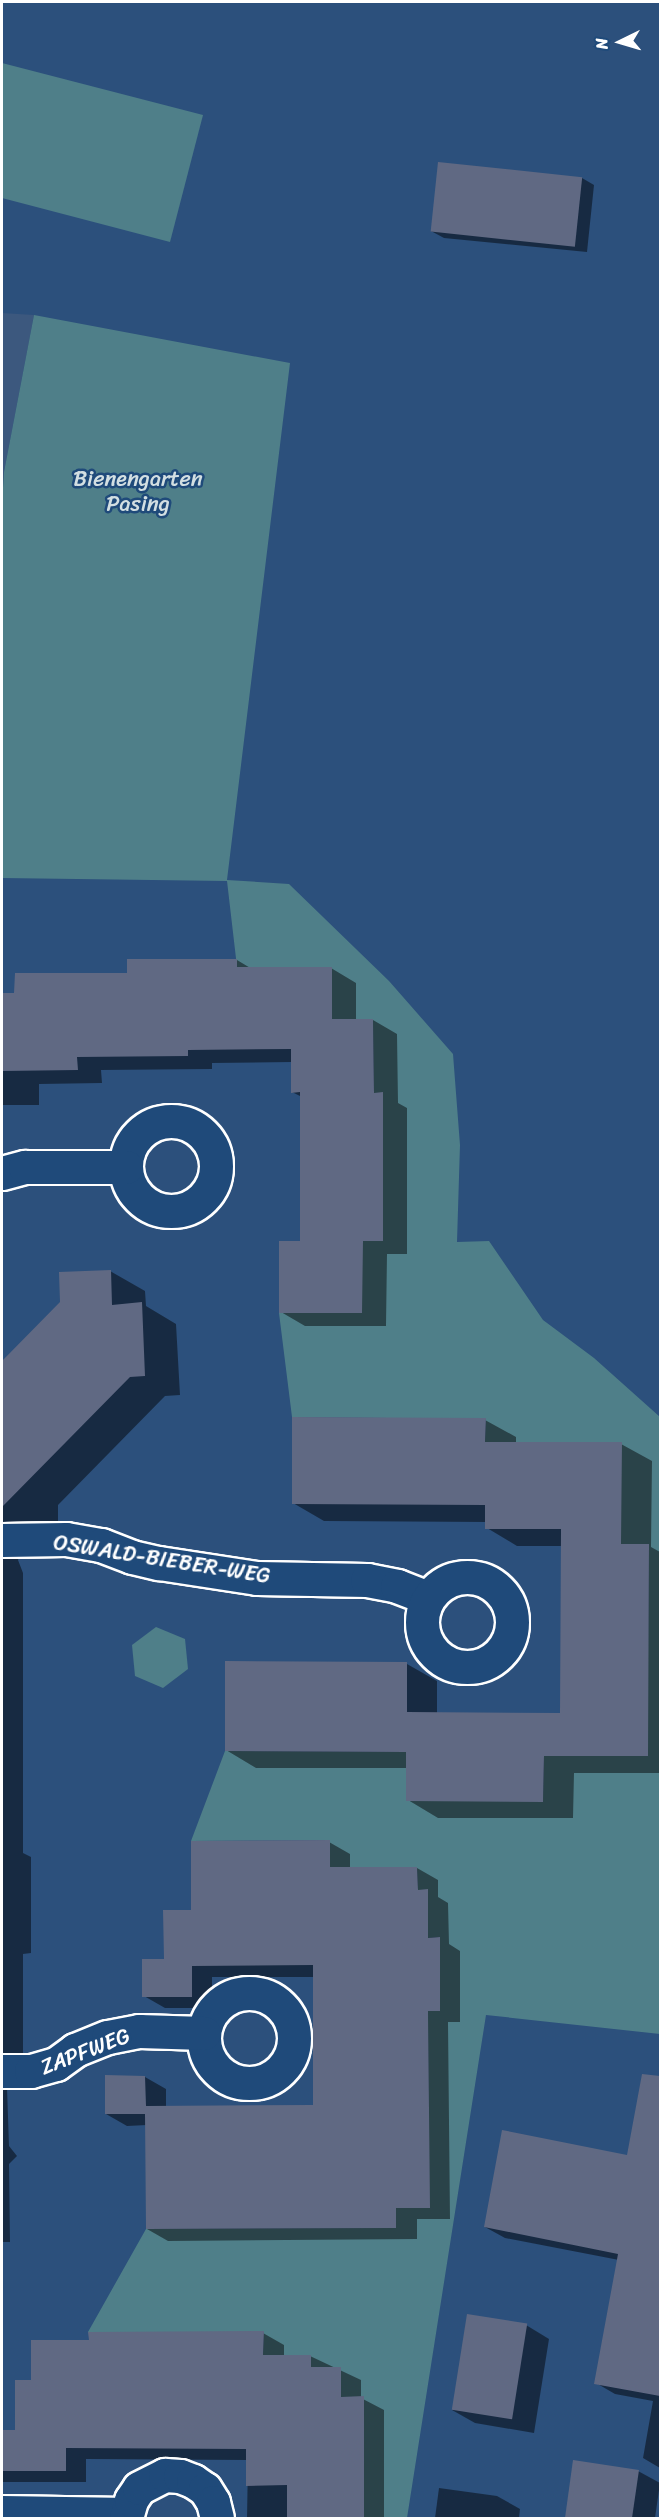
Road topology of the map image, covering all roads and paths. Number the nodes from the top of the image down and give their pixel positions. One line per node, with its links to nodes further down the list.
1 (126, 1167): 2 (street)
2 (2, 1173)
3 (2, 1540): 4 (street, OSWALD-BIEBER-WEG)
4 (428, 1598)
5 (204, 2033): 6 (street, ZAPFWEG)
6 (2, 2071)
7 (2, 2512): 8 (street)
8 (126, 2516): 9 (street)
9 (217, 2518)

